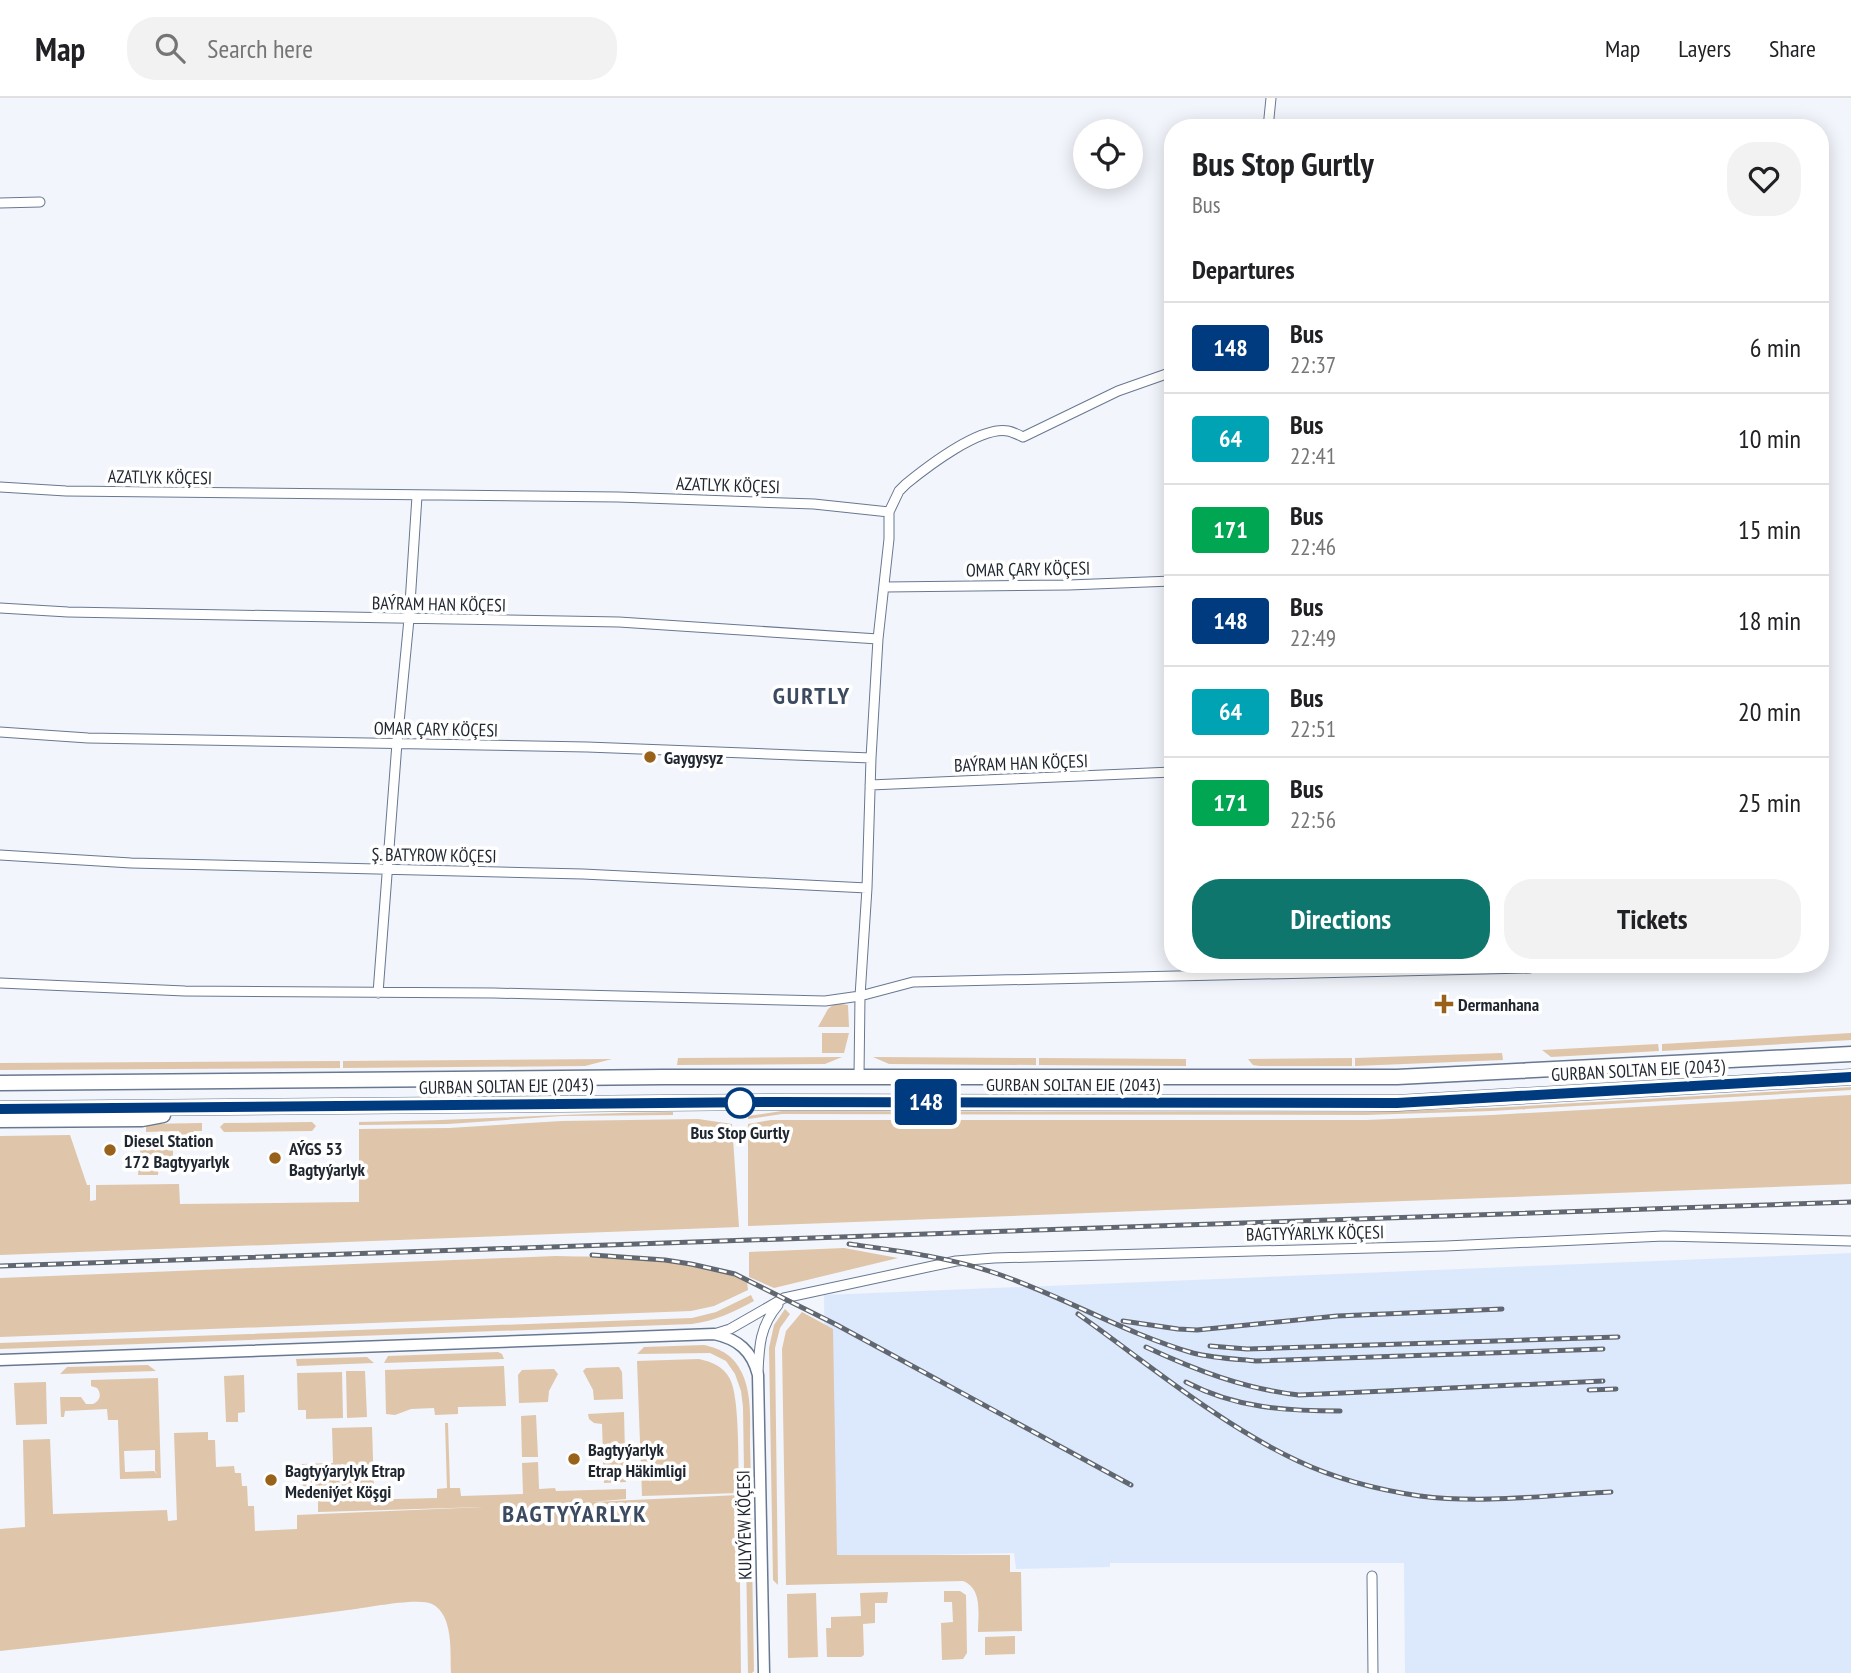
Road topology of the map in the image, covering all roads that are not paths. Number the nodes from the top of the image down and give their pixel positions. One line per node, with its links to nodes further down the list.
1 (1271, 98): 2 (street)
2 (1269, 119)
3 (40, 202): 4 (street)
4 (0, 203)
5 (1164, 375): 8 (street)
6 (0, 487): 7 (street, AZATLYK KÖÇESI)
7 (417, 496): 8 (street, AZATLYK KÖÇESI); 12 (street)
8 (888, 512): 10 (street)
9 (1164, 581): 10 (street, OMAR ÇARY KÖÇESI)
10 (885, 587): 13 (street)
11 (0, 608): 12 (street, BAÝRAM HAN KÖÇESI)
12 (409, 619): 13 (street, BAÝRAM HAN KÖÇESI); 15 (street)
13 (878, 639): 16 (street)
14 (0, 732): 15 (street, OMAR ÇARY KÖÇESI)
15 (397, 743): 16 (street, OMAR ÇARY KÖÇESI); 20 (street)
16 (871, 758): 18 (street)
17 (1164, 772): 18 (street, BAÝRAM HAN KÖÇESI)
18 (870, 785): 21 (street)
19 (0, 855): 20 (street, Ş. BATYROW KÖÇESI)
20 (388, 870): 21 (street, Ş. BATYROW KÖÇESI); 25 (street)
21 (867, 888): 26 (street)
22 (1304, 973): 23 (street)
23 (1240, 975): 26 (street)
24 (0, 983): 25 (street)
25 (378, 993): 26 (street)
26 (860, 996): 29 (street)
27 (1851, 1054): 28 (highway, GURBAN SOLTAN EJE (2043))
28 (1801, 1057): 29 (highway, GURBAN SOLTAN EJE (2043)); 31 (highway)
29 (859, 1076): 32 (highway, GURBAN SOLTAN EJE (2043))
30 (1851, 1077): 31 (highway, GURBAN SOLTAN EJE (2043))
31 (1803, 1079): 33 (highway, GURBAN SOLTAN EJE (2043))
32 (0, 1083)
33 (198, 1108): 34 (highway, GURBAN SOLTAN EJE (2043)); 35 (highway)
34 (0, 1111): 35 (highway)
35 (69, 1120): 36 (highway)
36 (0, 1121)
37 (1851, 1241): 38 (street, BAGTYÝARLYK KÖÇESI)
38 (784, 1298): 39 (street, BAGTYÝARLYK KÖÇESI); 41 (street)
39 (714, 1334): 40 (street); 41 (street)
40 (0, 1360)
41 (758, 1376): 43 (street, KULYÝEW KÖÇESI)
42 (1372, 1576): 44 (street)
43 (764, 1673)
44 (1373, 1673)

